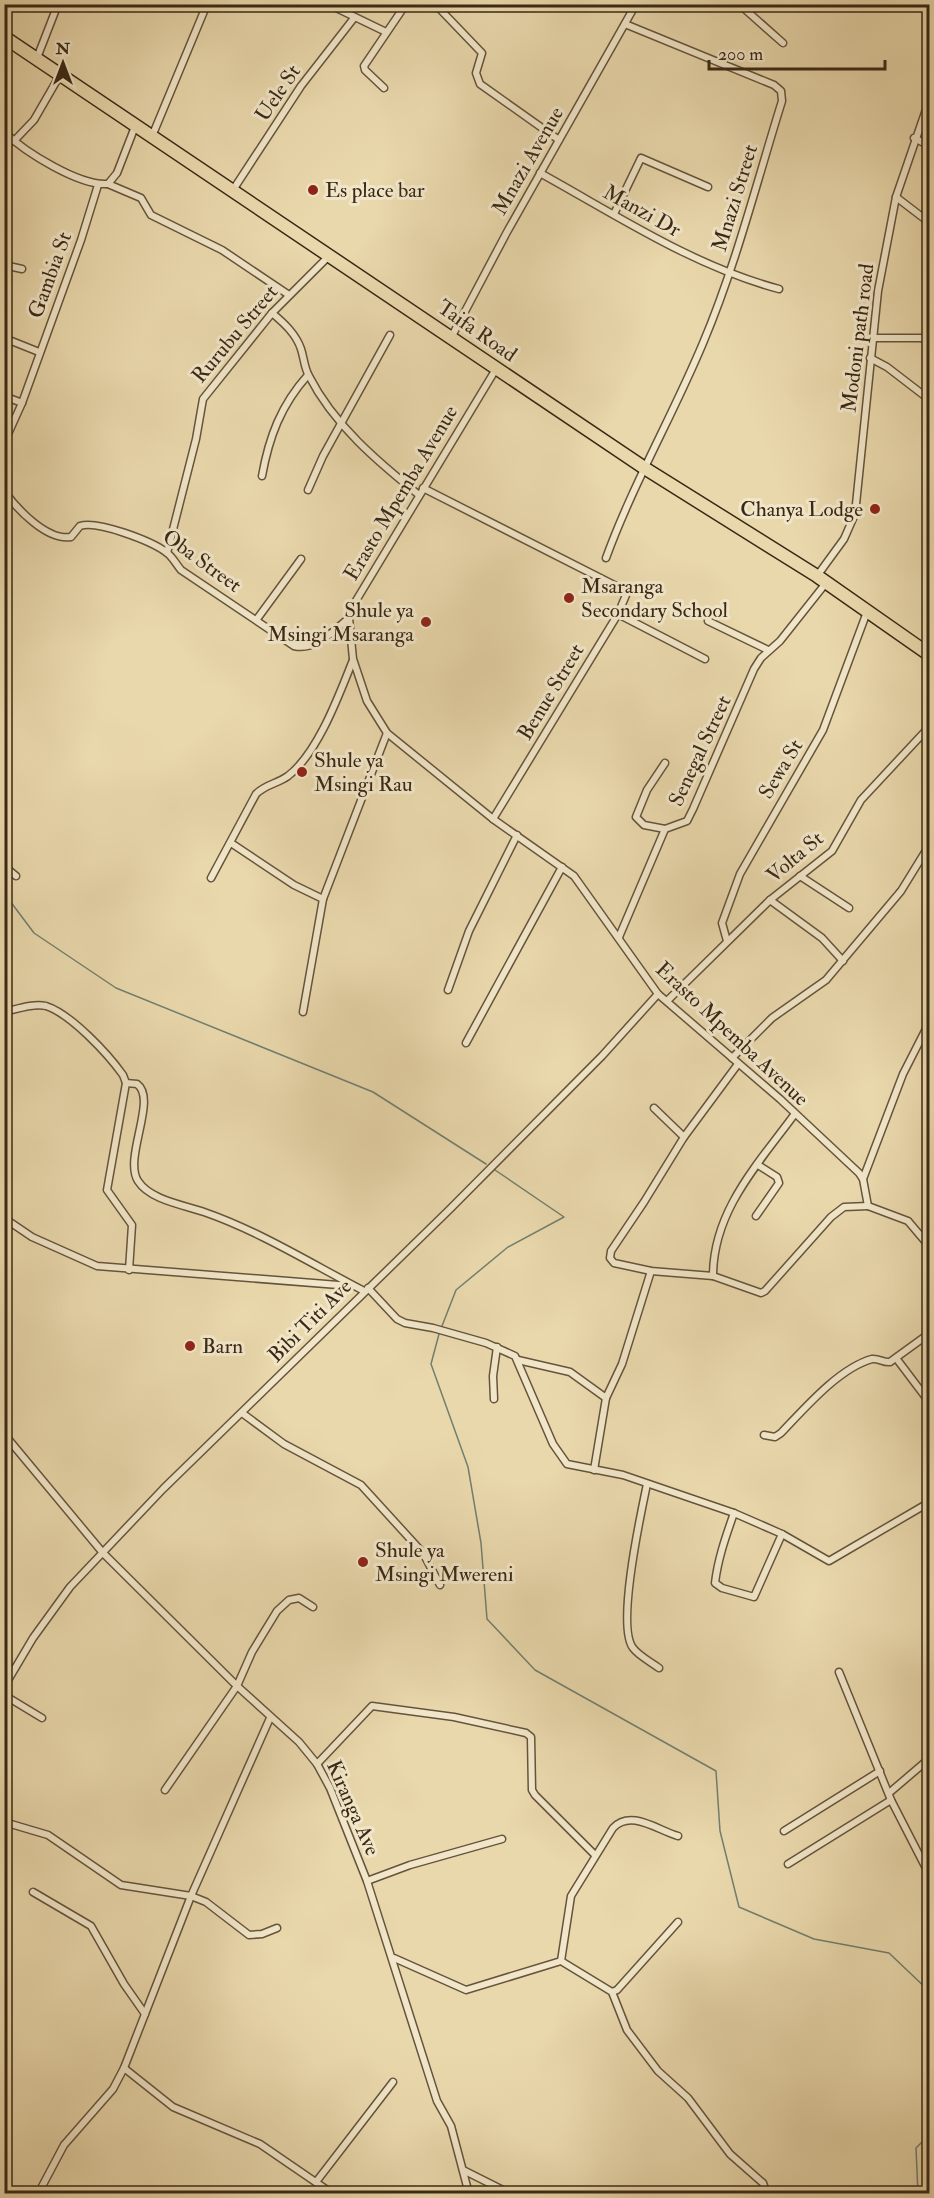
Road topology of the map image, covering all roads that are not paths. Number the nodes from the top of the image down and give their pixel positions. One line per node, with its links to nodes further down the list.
1 (58, 4): 13 (street)
2 (207, 4): 19 (street)
3 (328, 4): 8 (street)
4 (406, 4): 10 (street)
5 (435, 4): 22 (street)
6 (636, 4): 9 (street, Mnazi Avenue)
7 (739, 4): 12 (street)
8 (354, 18): 10 (street); 29 (street, Uele St)
9 (625, 24): 22 (street, Mnazi Avenue); 36 (street, Mnazi Street)
10 (386, 32): 15 (street)
11 (4, 37): 13 (highway, Taifa Road)
12 (783, 43)
13 (37, 58): 14 (highway, Taifa Road)
14 (60, 74): 17 (highway, Taifa Road); 21 (street)
15 (384, 88)
16 (930, 98): 20 (street, Modoni path road)
17 (136, 123): 19 (highway, Taifa Road); 26 (street)
18 (4, 132): 21 (street)
19 (153, 134): 29 (highway, Taifa Road)
20 (914, 138): 23 (street); 30 (street, Modoni path road)
21 (13, 140): 24 (street); 27 (street)
22 (559, 140): 25 (street, Mnazi Avenue)
23 (930, 146)
24 (4, 152)
25 (540, 174): 31 (street, Manzi Dr); 41 (street, Mnazi Avenue)
26 (108, 184): 27 (street); 38 (street)
27 (98, 185): 45 (street, Gambia St)
28 (708, 188): 31 (street)
29 (233, 190): 33 (highway, Taifa Road)
30 (896, 197): 32 (street); 43 (street, Modoni path road)
31 (614, 214): 36 (street, Manzi Dr)
32 (930, 223)
33 (329, 256): 38 (street, Rurubu Street); 41 (highway, Taifa Road)
34 (4, 265): 35 (street)
35 (22, 269)
36 (728, 274): 37 (street, Manzi Dr); 54 (street, Mnazi Street)
37 (779, 289)
38 (290, 295): 39 (street, Rurubu Street)
39 (272, 313): 48 (street); 60 (street, Rurubu Street)
40 (390, 335): 52 (street)
41 (452, 336): 47 (highway, Taifa Road)
42 (4, 338): 45 (street)
43 (873, 338): 44 (street); 46 (street, Modoni path road)
44 (930, 341)
45 (39, 352): 51 (street, Gambia St)
46 (870, 358): 50 (street); 63 (street, Modoni path road)
47 (496, 368): 54 (highway, Taifa Road); 56 (street, Erasto Mpemba Avenue)
48 (308, 375): 52 (street); 55 (street)
49 (4, 396): 51 (street)
50 (930, 400)
51 (22, 403): 53 (street, Gambia St)
52 (341, 423): 57 (street); 59 (street)
53 (4, 443)
54 (646, 469): 61 (street, Mnazi Street); 63 (highway, Taifa Road)
55 (262, 476)
56 (423, 488): 59 (street, Erasto Mpemba Avenue); 65 (street, Benue Street)
57 (308, 490)
58 (4, 491): 60 (street, Oba Street)
59 (419, 495): 66 (street, Erasto Mpemba Avenue)
60 (167, 553): 67 (street, Oba Street)
61 (606, 558)
62 (301, 559): 67 (street)
63 (821, 580): 64 (highway, Taifa Road); 69 (street, Senegal Street)
64 (867, 612): 70 (highway, Taifa Road); 91 (street, Sewa St)
65 (618, 614): 72 (street); 76 (street, Benue Street)
66 (349, 618): 67 (street, Oba Street); 71 (street, Erasto Mpemba Avenue)
67 (258, 619)
68 (708, 621): 69 (street)
69 (768, 651): 77 (street, Senegal Street)
70 (930, 655)
71 (353, 659): 74 (street, Erasto Mpemba Avenue); 79 (street)
72 (705, 659)
73 (930, 726): 85 (street, Volta St)
74 (387, 733): 76 (street, Erasto Mpemba Avenue); 87 (street)
75 (665, 763): 77 (street)
76 (493, 819): 78 (street, Erasto Mpemba Avenue)
77 (665, 829): 90 (street, Senegal Street)
78 (517, 835): 83 (street, Erasto Mpemba Avenue); 93 (street)
79 (231, 843): 86 (street); 87 (street)
80 (930, 844): 81 (street)
81 (926, 854): 92 (street)
82 (4, 866): 84 (street)
83 (562, 867): 90 (street, Erasto Mpemba Avenue); 99 (street)
84 (16, 876)
85 (800, 876): 88 (street, Volta St); 89 (street)
86 (212, 878)
87 (323, 899): 97 (street)
88 (770, 900): 91 (street, Volta St); 92 (street)
89 (849, 908)
90 (619, 937): 94 (street, Erasto Mpemba Avenue)
91 (727, 941): 95 (street, Volta St)
92 (843, 961): 100 (street)
93 (448, 990)
94 (658, 994): 95 (street, Erasto Mpemba Avenue); 116 (street, Bibi Titi Ave)
95 (667, 1001): 100 (street, Erasto Mpemba Avenue)
96 (4, 1012): 102 (street)
97 (303, 1012)
98 (930, 1021): 107 (street)
99 (466, 1043)
100 (732, 1058): 101 (street, Erasto Mpemba Avenue)
101 (738, 1064): 104 (street, Erasto Mpemba Avenue); 105 (street)
102 (126, 1083): 112 (street); 115 (street)
103 (654, 1108): 105 (street)
104 (794, 1115): 106 (street); 107 (street, Erasto Mpemba Avenue)
105 (684, 1137): 113 (street)
106 (758, 1165): 109 (street); 114 (street)
107 (863, 1179): 108 (street)
108 (868, 1206): 111 (street); 114 (street)
109 (756, 1216)
110 (4, 1218): 112 (street)
111 (929, 1244)
112 (129, 1270): 115 (street)
113 (651, 1271): 114 (street); 121 (street)
114 (713, 1276)
115 (355, 1286): 116 (street)
116 (366, 1289): 118 (street); 124 (street, Bibi Titi Ave)
117 (930, 1333): 119 (street)
118 (497, 1347): 120 (street); 122 (street)
119 (896, 1358): 123 (street); 126 (street)
120 (518, 1360): 121 (street); 127 (street)
121 (606, 1398): 127 (street)
122 (494, 1399)
123 (930, 1403)
124 (242, 1413): 132 (street, Bibi Titi Ave); 133 (street)
125 (4, 1434): 132 (street, Kiranga Ave)
126 (764, 1435)
127 (594, 1470): 128 (street)
128 (646, 1484): 130 (street); 135 (street)
129 (930, 1502): 131 (street)
130 (734, 1513): 131 (street); 131 (street)
131 (782, 1534)
132 (103, 1553): 137 (street, Kiranga Ave); 138 (street, Bibi Titi Ave)
133 (440, 1585)
134 (313, 1607): 137 (street)
135 (659, 1668)
136 (839, 1672): 144 (street)
137 (237, 1686): 141 (street, Kiranga Ave); 145 (street)
138 (4, 1687)
139 (4, 1695): 140 (street)
140 (42, 1718)
141 (270, 1718): 143 (street, Kiranga Ave); 156 (street)
142 (930, 1758): 146 (street)
143 (317, 1764): 151 (street); 154 (street, Kiranga Ave)
144 (880, 1772): 146 (street); 148 (street)
145 (165, 1790)
146 (890, 1797): 152 (street); 153 (street)
147 (4, 1822): 156 (street)
148 (784, 1831)
149 (678, 1836): 151 (street)
150 (502, 1839): 154 (street)
151 (595, 1855): 160 (street)
152 (788, 1864)
153 (930, 1876)
154 (368, 1881): 159 (street, Kiranga Ave)
155 (33, 1892): 162 (street)
156 (191, 1896): 158 (street); 162 (street)
157 (678, 1922): 161 (street)
158 (277, 1928)
159 (394, 1959): 160 (street); 165 (street, Kiranga Ave)
160 (561, 1960): 161 (street)
161 (612, 1992): 172 (street)
162 (145, 2014): 163 (street)
163 (124, 2068): 166 (street); 167 (street)
164 (393, 2082): 166 (street)
165 (463, 2170): 170 (street, Kiranga Ave); 171 (street)
166 (318, 2184): 168 (street); 169 (street)
167 (38, 2193)
168 (318, 2193)
169 (333, 2193)
170 (469, 2193)
171 (511, 2193)
172 (767, 2193)

